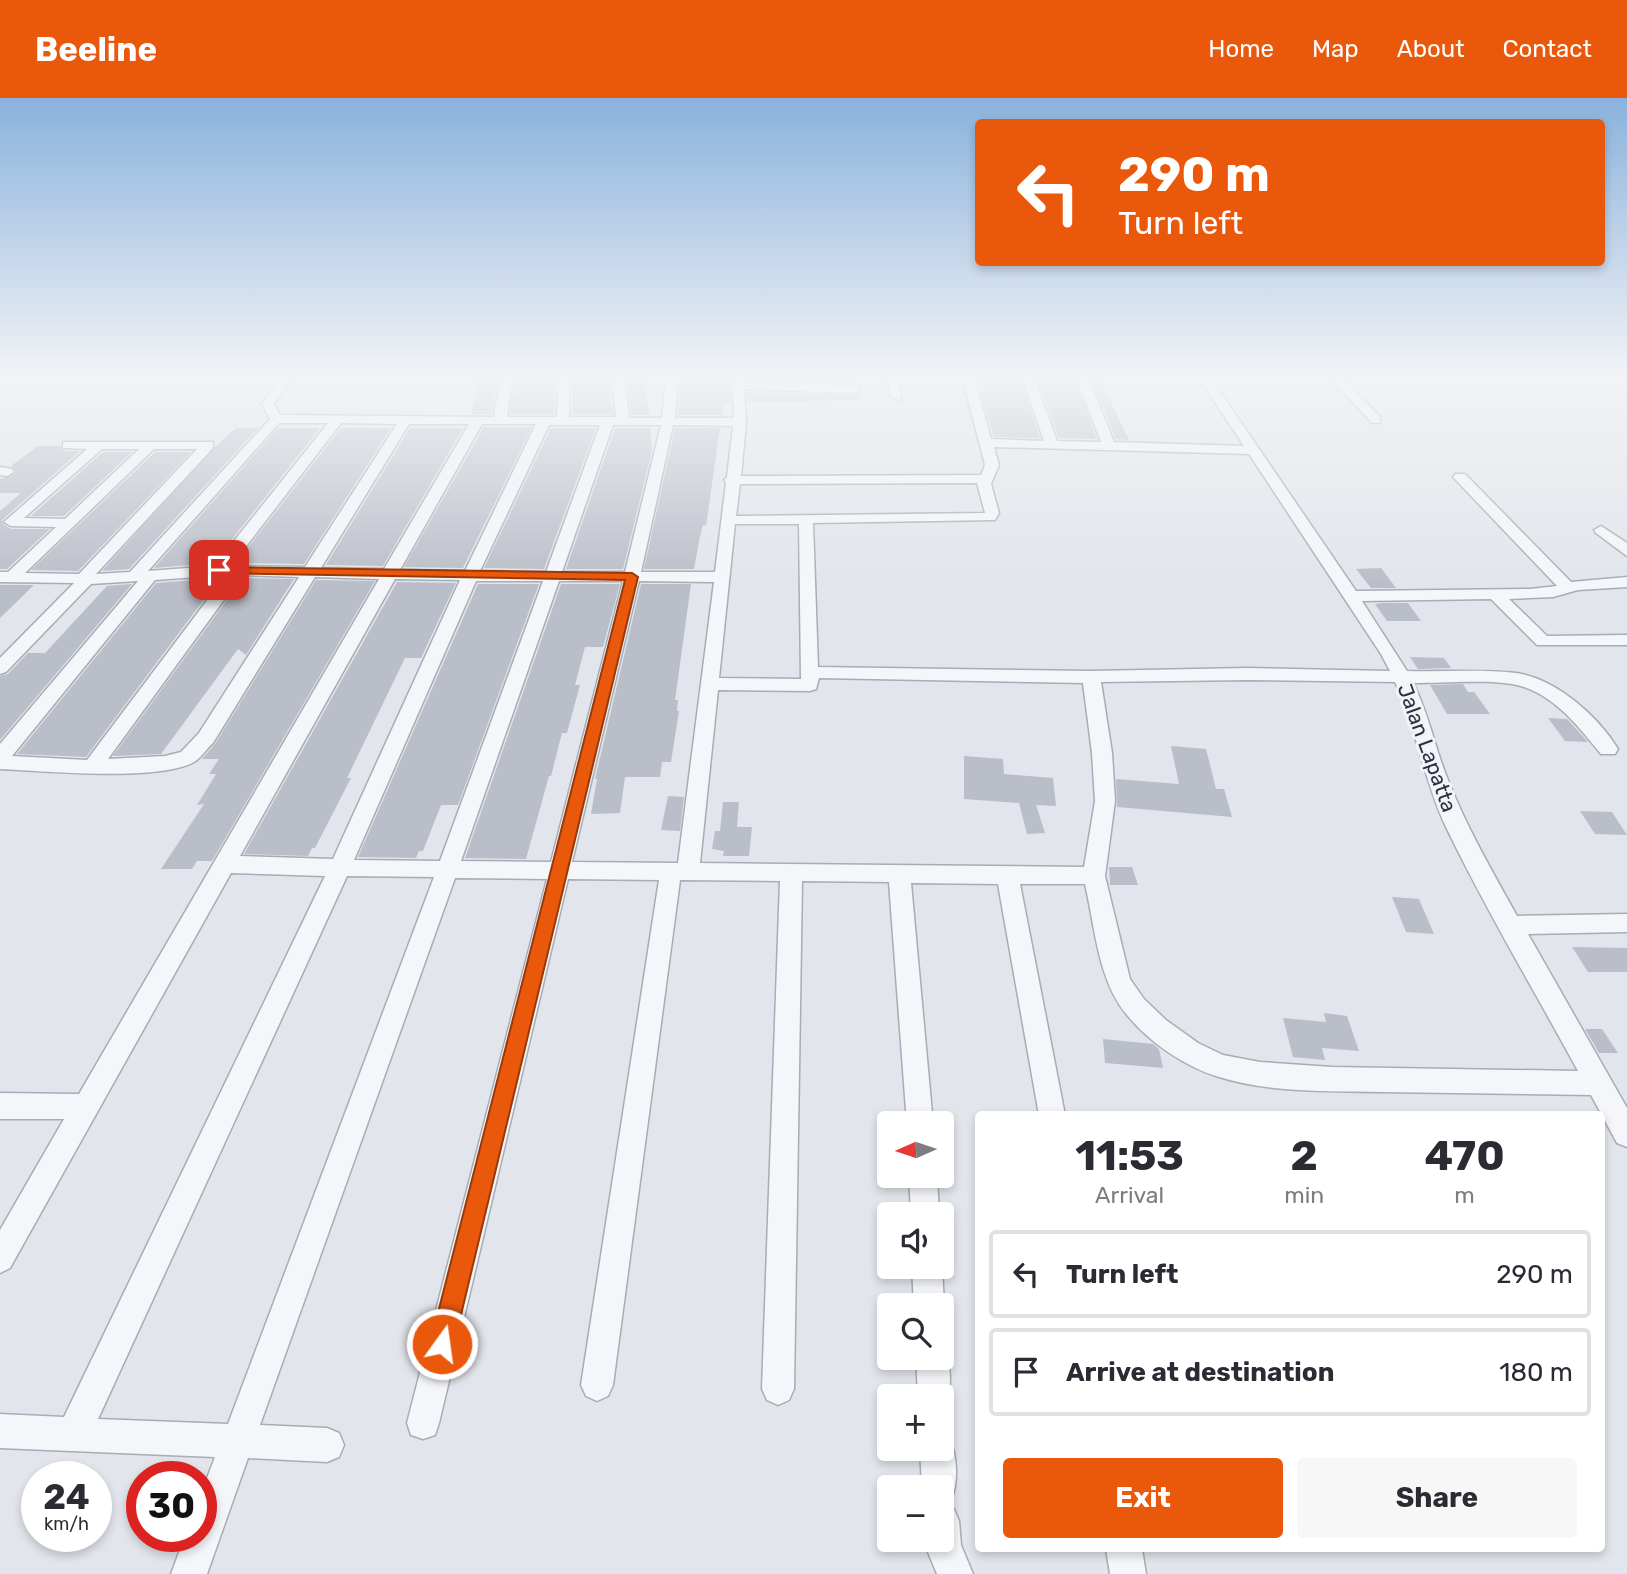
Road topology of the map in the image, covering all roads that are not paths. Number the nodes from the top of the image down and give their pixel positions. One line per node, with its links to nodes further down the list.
1 (98, 446): 21 (street)
2 (150, 446): 21 (street)
3 (207, 446): 34 (street)
4 (253, 446): 28 (street)
5 (317, 446): 24 (street)
6 (389, 446): 26 (street)
7 (463, 446): 27 (street)
8 (532, 446): 29 (street)
9 (605, 446): 30 (street)
10 (662, 446): 32 (street)
11 (736, 446): 17 (street)
12 (986, 446): 18 (street)
13 (1135, 446): 15 (street)
14 (1251, 446): 15 (street, Jalan Lapatta)
15 (1254, 450): 38 (street, Jalan Lapatta)
16 (1460, 477): 36 (street)
17 (731, 480): 18 (street); 20 (street)
18 (986, 480): 19 (street)
19 (806, 519): 20 (street); 41 (street)
20 (727, 520): 33 (street)
21 (69, 523): 31 (street)
22 (1601, 530): 23 (street)
23 (1627, 551)
24 (219, 570): 25 (street); 28 (street)
25 (238, 570): 26 (street); 48 (street)
26 (308, 574): 27 (street); 48 (street)
27 (389, 574): 29 (street); 49 (street)
28 (143, 576): 34 (street); 46 (street)
29 (470, 576): 30 (street); 50 (street)
30 (551, 576): 32 (street); 51 (street)
31 (5, 577): 34 (street)
32 (632, 577): 33 (street); 52 (street)
33 (721, 577): 44 (street)
34 (85, 579): 40 (street)
35 (1627, 582): 36 (street)
36 (1568, 588): 37 (street)
37 (1495, 594): 38 (street); 39 (street)
38 (1350, 596): 43 (street, Jalan Lapatta)
39 (1627, 640)
40 (0, 668)
41 (810, 672): 42 (street); 44 (street)
42 (1091, 677): 43 (street); 57 (street)
43 (1402, 677): 45 (street); 59 (street, Jalan Lapatta)
44 (709, 684): 53 (street)
45 (1608, 749)
46 (0, 757)
47 (0, 762): 48 (street)
48 (92, 767)
49 (224, 864): 50 (street); 62 (street)
50 (340, 868): 51 (street); 71 (street)
51 (448, 868): 52 (street); 72 (street)
52 (559, 869): 53 (street); 69 (street)
53 (680, 870): 54 (street); 67 (street)
54 (791, 872): 55 (street); 68 (street)
55 (899, 873): 56 (street); 63 (street)
56 (1008, 876): 57 (street); 64 (street)
57 (1094, 876): 60 (street)
58 (1627, 923): 59 (street)
59 (1513, 925): 60 (street, Jalan Lapatta)
60 (1600, 1083): 65 (street, Jalan Lapatta)
61 (0, 1106): 62 (street)
62 (86, 1107): 66 (street)
63 (919, 1111)
64 (1051, 1111)
65 (1626, 1131)
66 (0, 1258)
67 (597, 1385)
68 (778, 1389)
69 (422, 1423)
70 (0, 1431): 71 (street)
71 (73, 1435): 72 (street)
72 (238, 1441): 73 (street); 76 (street)
73 (327, 1444)
74 (946, 1552): 77 (street)
75 (1124, 1552): 78 (street)
76 (189, 1574)
77 (955, 1574)
78 (1128, 1574)

